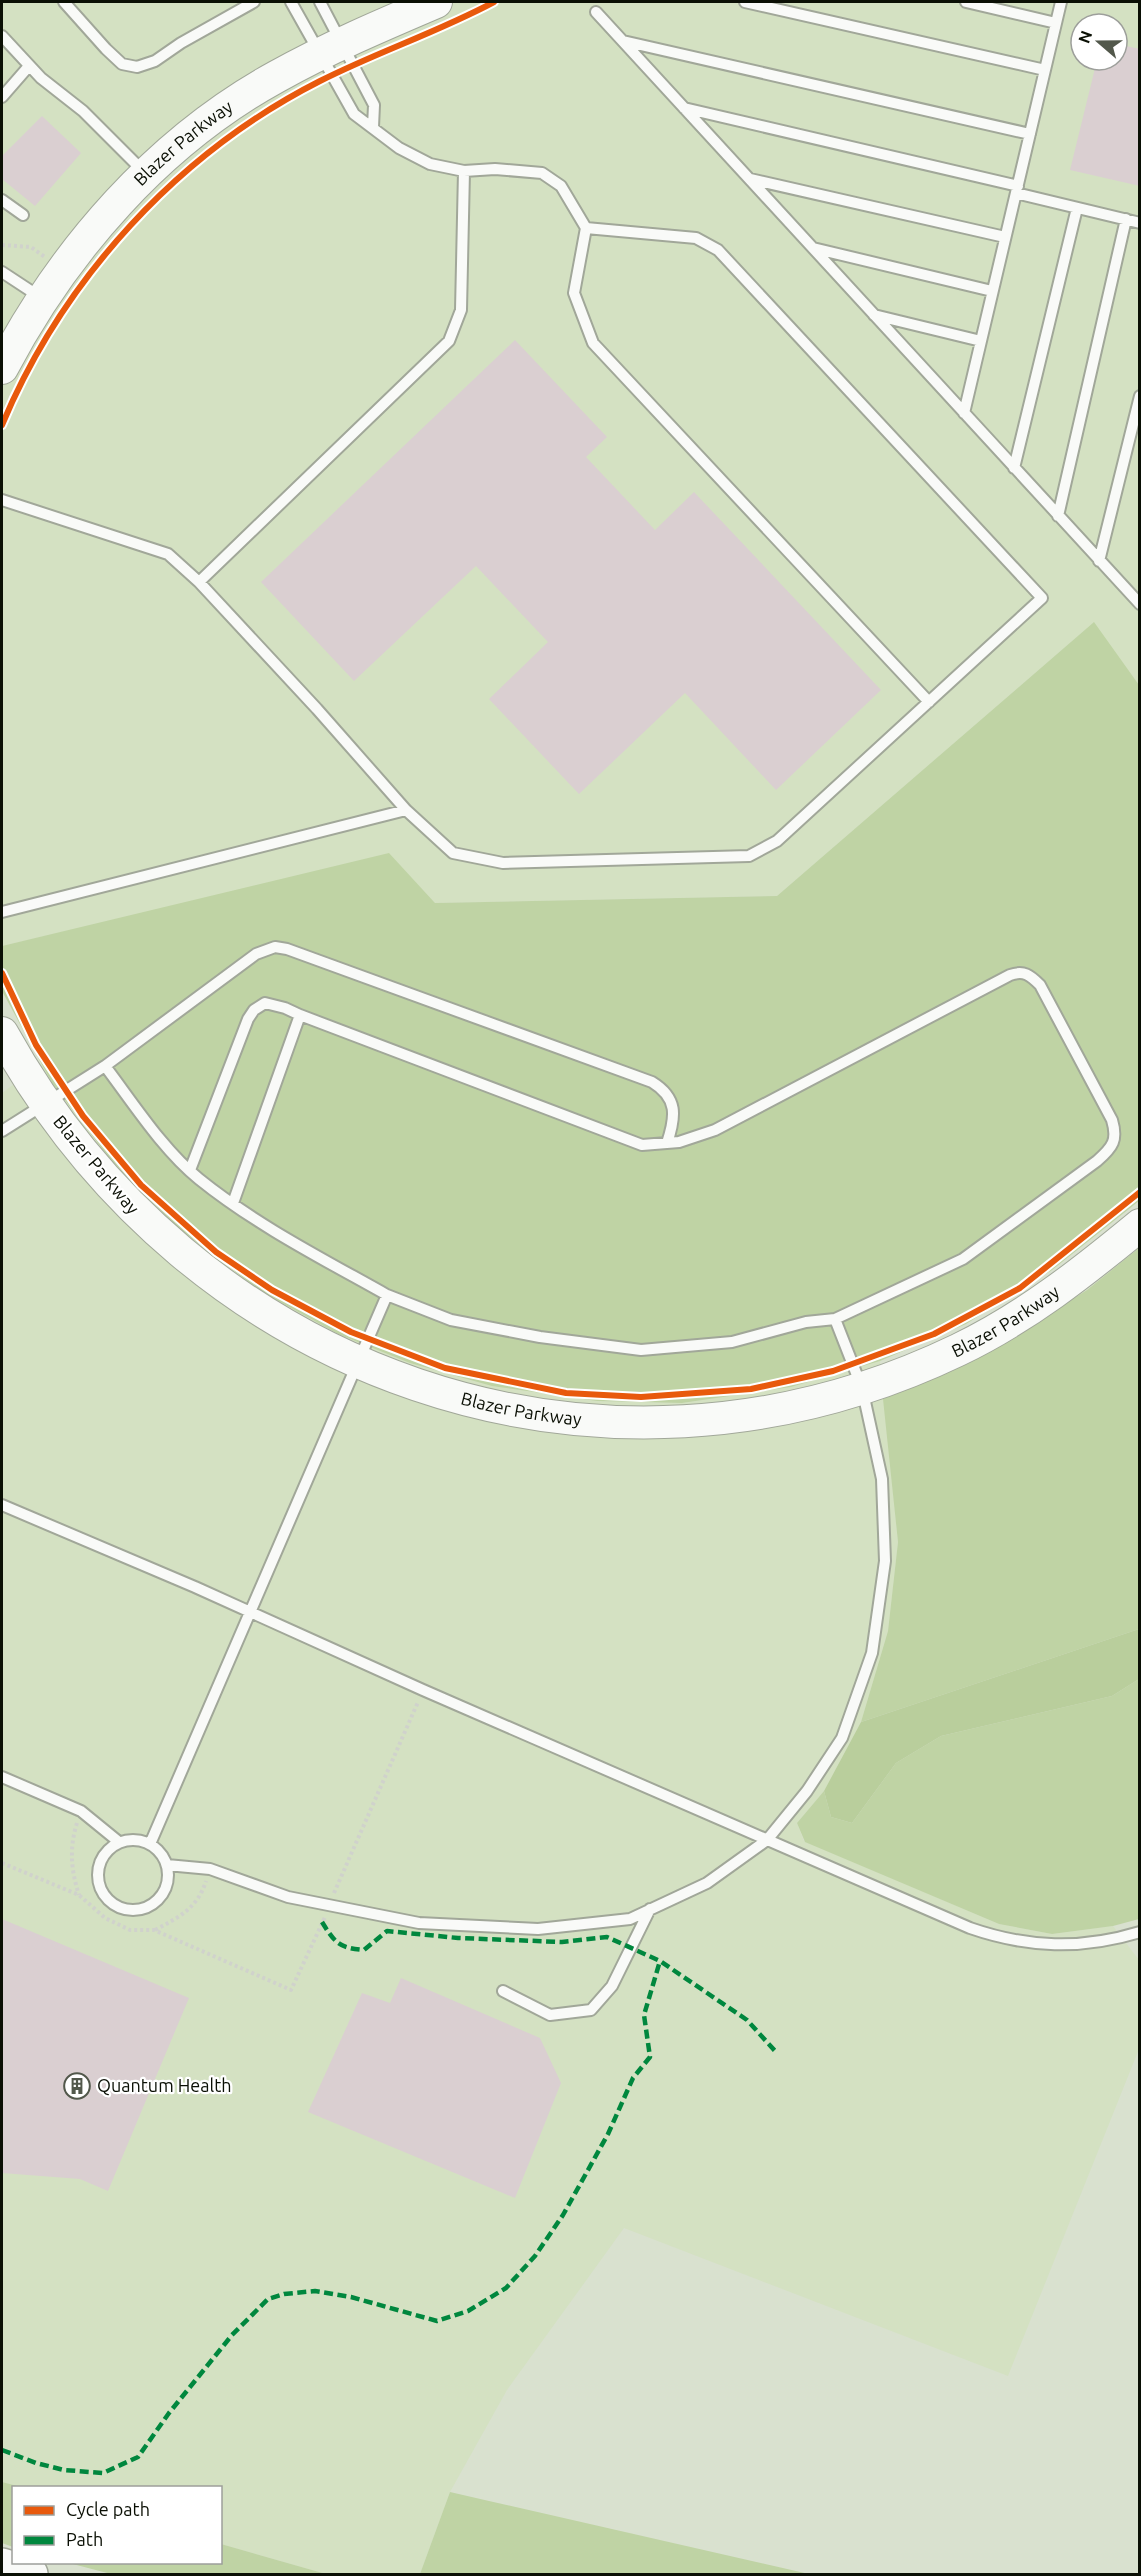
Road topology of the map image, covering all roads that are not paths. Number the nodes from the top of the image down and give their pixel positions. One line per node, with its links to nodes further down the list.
1 (64, 2): 2 (lane)
2 (255, 2)
3 (291, 2): 13 (lane)
4 (320, 2): 13 (lane)
5 (436, 2): 13 (street, Blazer Parkway)
6 (745, 2): 15 (lane)
7 (966, 2): 10 (lane)
8 (1061, 2): 10 (lane)
9 (596, 12): 12 (lane)
10 (1056, 23): 15 (lane)
11 (2, 36): 14 (lane)
12 (622, 41): 17 (lane); 19 (lane)
13 (331, 49): 18 (lane); 18 (lane); 21 (street, Blazer Parkway)
14 (29, 66): 16 (lane); 21 (lane)
15 (1045, 70): 19 (lane)
16 (2, 97)
17 (684, 108): 22 (lane); 23 (lane)
18 (373, 127): 20 (lane)
19 (1029, 134): 23 (lane)
20 (464, 171): 29 (lane); 44 (lane)
21 (146, 175): 34 (street, Blazer Parkway)
22 (750, 179): 30 (lane); 31 (lane)
23 (1017, 189): 25 (lane); 30 (lane)
24 (2, 200): 26 (lane)
25 (1077, 208): 27 (lane); 40 (lane)
26 (23, 215)
27 (1126, 219): 28 (lane); 42 (lane)
28 (1140, 222)
29 (586, 228): 46 (lane); 46 (lane)
30 (1005, 237): 33 (lane)
31 (813, 248): 33 (lane); 35 (lane)
32 (2, 272): 34 (lane)
33 (992, 291): 36 (lane)
34 (43, 298): 37 (street, Blazer Parkway)
35 (874, 315): 36 (lane); 39 (lane)
36 (981, 342): 39 (lane)
37 (2, 368)
38 (1140, 396): 43 (lane)
39 (964, 413): 40 (lane)
40 (1014, 468): 42 (lane)
41 (2, 500): 44 (lane)
42 (1058, 516): 43 (lane)
43 (1099, 561): 45 (lane)
44 (199, 582): 47 (lane)
45 (1140, 604)
46 (929, 702): 47 (lane)
47 (406, 810): 48 (lane)
48 (2, 912)
49 (300, 1015): 54 (lane); 55 (lane); 56 (lane)
50 (2, 1033): 52 (street, Blazer Parkway)
51 (105, 1066): 52 (lane); 54 (lane); 55 (lane)
52 (46, 1104): 53 (lane); 60 (street, Blazer Parkway)
53 (2, 1131)
54 (667, 1143): 59 (lane)
55 (190, 1170): 56 (lane)
56 (232, 1203): 58 (lane)
57 (1140, 1225): 61 (street, Blazer Parkway)
58 (387, 1295): 59 (lane); 60 (lane)
59 (835, 1318): 61 (lane)
60 (358, 1363): 61 (street, Blazer Parkway); 63 (lane)
61 (862, 1388): 65 (lane)
62 (2, 1505): 63 (lane)
63 (249, 1613): 65 (lane); 67 (lane)
64 (2, 1777): 66 (lane)
65 (767, 1840): 69 (lane); 70 (lane)
66 (119, 1842): 67 (lane); 68 (lane)
67 (150, 1844): 68 (lane)
68 (167, 1865): 69 (lane)
69 (650, 1909): 71 (lane)
70 (1140, 1932)
71 (502, 1991)
72 (2, 2565): 73 (highway)
73 (31, 2574)

